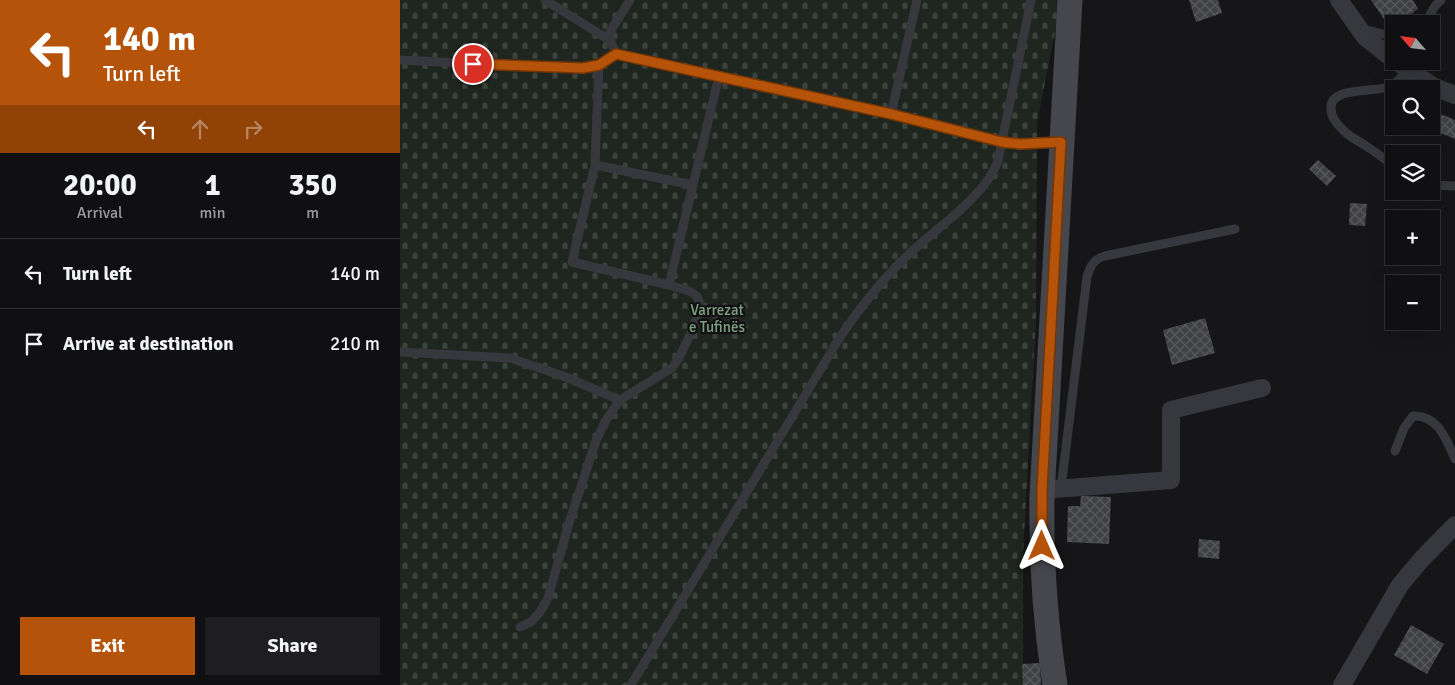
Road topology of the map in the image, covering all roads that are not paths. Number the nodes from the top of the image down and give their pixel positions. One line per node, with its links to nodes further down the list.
1 (545, 0): 11 (lane)
2 (630, 0): 11 (lane)
3 (917, 0): 20 (lane)
4 (1031, 0): 21 (lane)
5 (1070, 0): 22 (street)
6 (1339, 0): 9 (street)
7 (1441, 0): 8 (lane)
8 (1430, 15)
9 (1360, 28): 10 (lane); 12 (street)
10 (1385, 34)
11 (606, 38): 13 (lane)
12 (1385, 52)
13 (616, 54): 15 (lane); 18 (lane)
14 (400, 60): 15 (lane)
15 (599, 65): 24 (lane)
16 (1399, 70): 23 (lane)
17 (1409, 70): 19 (street)
18 (719, 76): 20 (lane); 25 (lane)
19 (1455, 95)
20 (891, 114): 21 (lane)
21 (1002, 142): 22 (lane); 38 (lane)
22 (1061, 142): 35 (street)
23 (1385, 159)
24 (595, 165): 25 (lane); 29 (lane)
25 (693, 185): 29 (lane)
26 (1440, 185): 27 (lane)
27 (1455, 186)
28 (1235, 229): 35 (lane)
29 (669, 285): 32 (lane)
30 (400, 352): 32 (lane)
31 (1262, 388): 35 (street)
32 (620, 400): 37 (lane)
33 (1395, 451): 34 (lane)
34 (1455, 459)
35 (1051, 489): 39 (street)
36 (1455, 525): 40 (street)
37 (520, 627)
38 (631, 685)
39 (1055, 685)
40 (1342, 685)

